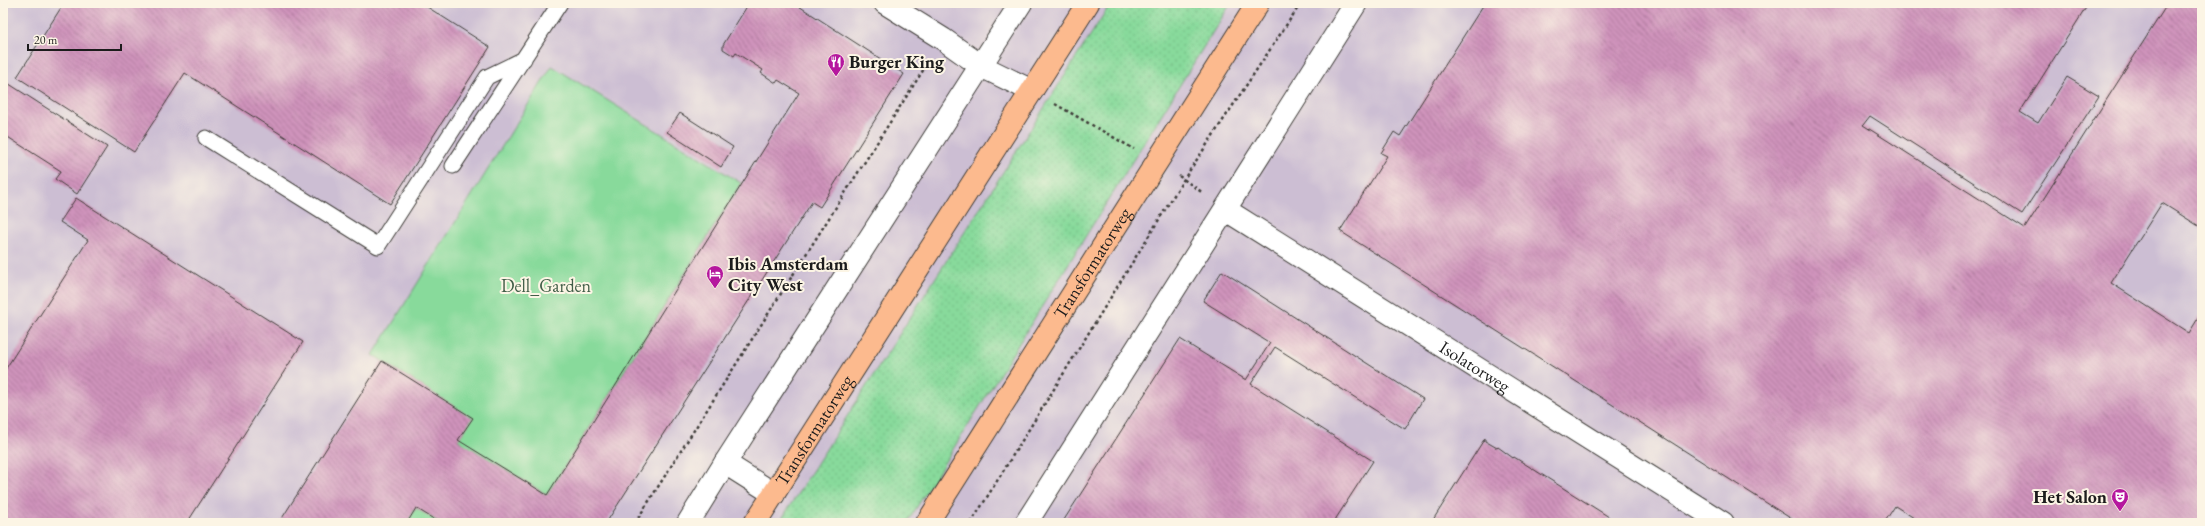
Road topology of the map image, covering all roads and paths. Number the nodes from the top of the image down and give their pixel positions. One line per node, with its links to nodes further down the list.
1 (560, 3): 9 (lane)
2 (885, 3): 8 (street)
3 (1021, 3): 10 (street)
4 (1088, 3): 11 (main road, Transformatorweg)
5 (1258, 3): 13 (main road, Transformatorweg)
6 (1300, 3): 15 (path)
7 (1356, 3): 16 (street)
8 (943, 39): 10 (street); 19 (path)
9 (524, 58): 12 (lane); 14 (lane)
10 (980, 66): 11 (street); 17 (street)
11 (1032, 90): 13 (path); 18 (main road, Transformatorweg)
12 (206, 138)
13 (1156, 162): 15 (path); 22 (main road, Transformatorweg)
14 (453, 166)
15 (1184, 179): 23 (path)
16 (1226, 210): 24 (street); 25 (street, Isolatorweg)
17 (725, 463): 18 (street, Transformatorweg); 20 (street)
18 (774, 494): 21 (main road, Transformatorweg)
19 (635, 523)
20 (688, 523)
21 (755, 523)
22 (927, 523)
23 (971, 523)
24 (1026, 523)
25 (1723, 523)

